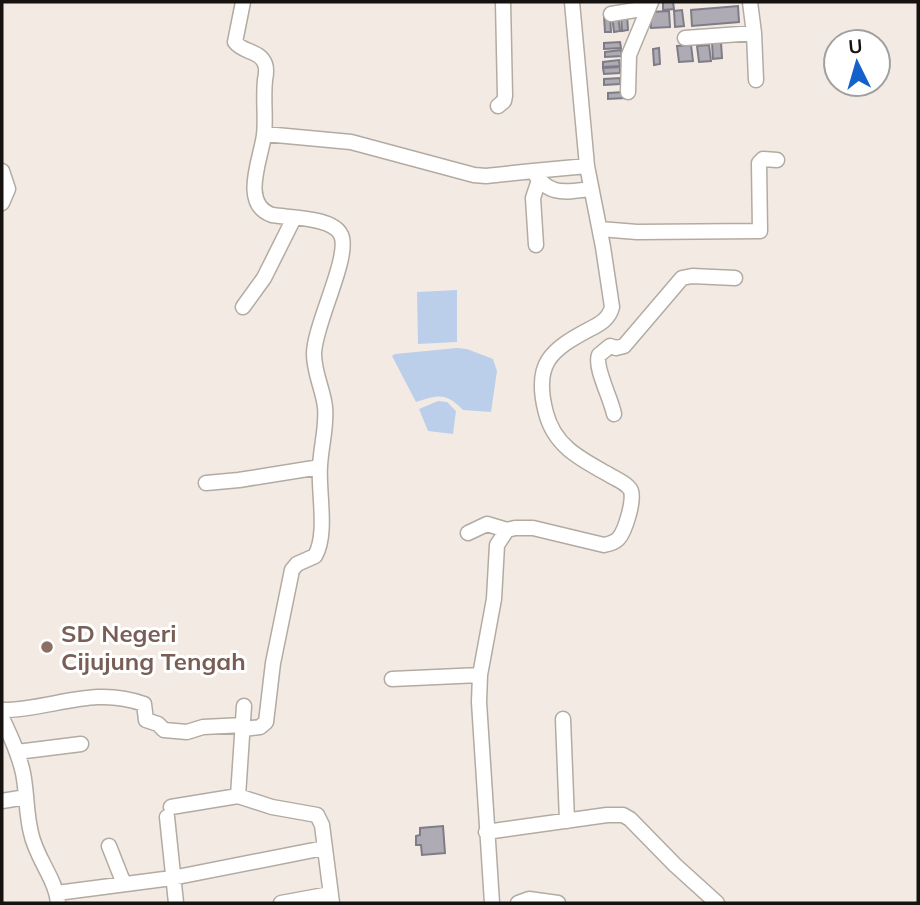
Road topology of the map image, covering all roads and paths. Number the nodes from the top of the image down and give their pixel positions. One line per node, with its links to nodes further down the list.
1 (243, 2): 12 (street)
2 (503, 2): 11 (street)
3 (572, 2): 14 (street)
4 (750, 2): 7 (street)
5 (649, 5): 6 (street); 10 (street)
6 (611, 14)
7 (754, 33): 8 (street); 9 (street)
8 (685, 38)
9 (756, 80)
10 (628, 92)
11 (498, 106)
12 (265, 134): 16 (street); 19 (street)
13 (777, 160): 20 (street)
14 (587, 166): 16 (street); 17 (street)
15 (2, 171): 18 (street)
16 (536, 176): 17 (street); 21 (street)
17 (591, 189): 20 (street)
18 (2, 203)
19 (294, 218): 23 (street); 27 (street)
20 (600, 229): 24 (street)
21 (536, 245)
22 (735, 278): 25 (street)
23 (243, 307)
24 (596, 326): 25 (street); 29 (street)
25 (611, 346): 26 (street)
26 (614, 414)
27 (320, 467): 28 (street); 37 (street)
28 (206, 483)
29 (507, 530): 30 (street); 31 (street)
30 (468, 533)
31 (480, 675): 32 (street); 44 (street)
32 (392, 679)
33 (244, 706): 37 (street)
34 (2, 710): 37 (street)
35 (2, 718): 39 (street)
36 (563, 719): 43 (street)
37 (244, 727): 40 (street)
38 (81, 744): 39 (street)
39 (17, 752): 41 (street)
40 (238, 796): 46 (street); 47 (street)
41 (26, 797): 42 (street); 49 (street)
42 (2, 801)
43 (567, 821): 44 (street); 56 (street)
44 (486, 832): 53 (street)
45 (109, 846): 48 (street)
46 (324, 848): 47 (street); 50 (street)
47 (172, 878): 48 (street); 51 (street)
48 (124, 884): 49 (street)
49 (58, 898)
50 (331, 898): 52 (street)
51 (176, 903)
52 (281, 903)
53 (492, 903)
54 (518, 903): 55 (street)
55 (558, 903)
56 (717, 903)

